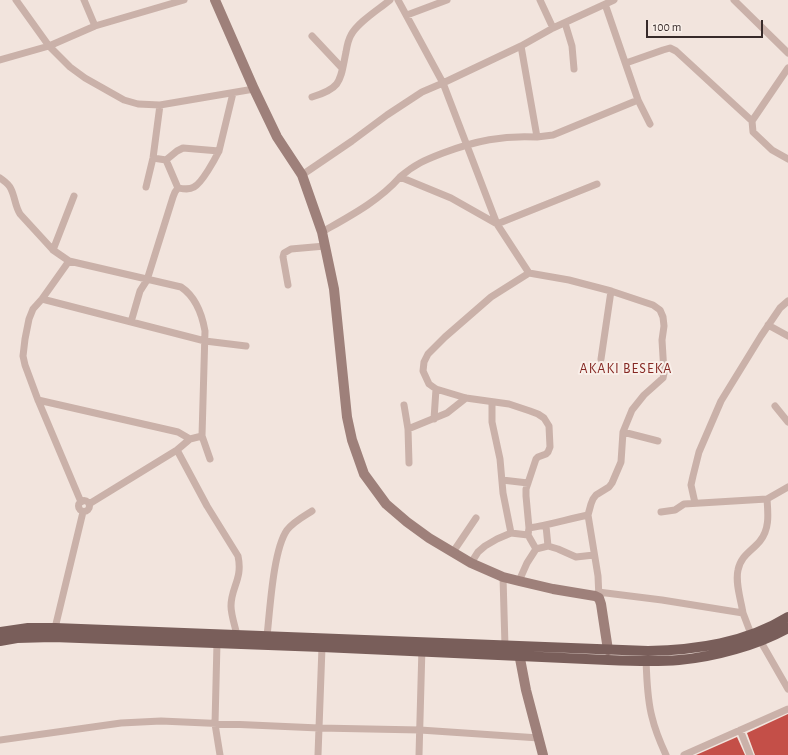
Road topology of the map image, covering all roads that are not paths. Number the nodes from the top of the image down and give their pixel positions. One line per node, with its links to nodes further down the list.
1 (16, 0): 19 (street)
2 (84, 0): 16 (street)
3 (151, 0): 13 (street)
4 (184, 0): 13 (street)
5 (215, 0): 28 (main road)
6 (390, 0): 24 (street)
7 (398, 0): 14 (street)
8 (448, 0): 14 (street)
9 (540, 0): 17 (street)
10 (614, 0): 12 (street)
11 (734, 0): 21 (street)
12 (605, 4): 15 (street); 23 (street)
13 (154, 8): 16 (street)
14 (407, 15): 27 (street)
15 (565, 22): 17 (street); 25 (street)
16 (95, 26): 19 (street)
17 (553, 28): 20 (street)
18 (312, 36): 24 (street)
19 (48, 46): 22 (street); 32 (street)
20 (521, 46): 27 (street); 35 (street)
21 (788, 54)
22 (0, 60)
23 (626, 63): 31 (street); 33 (street)
24 (342, 68): 30 (street)
25 (574, 68)
26 (788, 68): 33 (street)
27 (443, 83): 36 (street); 41 (street)
28 (254, 90): 29 (street); 41 (main road)
29 (233, 93): 32 (street); 37 (street)
30 (312, 97)
31 (638, 100): 34 (street); 35 (street)
32 (160, 105): 38 (street)
33 (752, 121): 39 (street)
34 (650, 124)
35 (537, 137): 36 (street)
36 (467, 144): 42 (street); 48 (street)
37 (219, 151): 40 (street); 46 (street)
38 (153, 158): 40 (street); 45 (street)
39 (788, 159)
40 (166, 160): 46 (street)
41 (302, 175): 49 (main road)
42 (400, 177): 48 (street); 49 (street)
43 (0, 178): 51 (street)
44 (597, 184): 48 (street)
45 (146, 187)
46 (178, 188): 54 (street)
47 (74, 196): 51 (street)
48 (497, 224): 53 (street)
49 (322, 232): 50 (main road)
50 (325, 246): 55 (street); 98 (main road)
51 (52, 250): 52 (street)
52 (69, 261): 54 (street); 57 (street)
53 (529, 273): 56 (street); 65 (street)
54 (147, 280): 59 (street); 62 (street)
55 (288, 285)
56 (611, 291): 64 (street); 74 (street)
57 (42, 299): 59 (street); 67 (street)
58 (788, 301): 60 (street)
59 (131, 322): 62 (street)
60 (768, 326): 61 (street); 86 (street)
61 (788, 336)
62 (206, 341): 63 (street); 75 (street)
63 (246, 346)
64 (601, 359)
65 (436, 389): 66 (street); 71 (street)
66 (466, 398): 68 (street); 71 (street)
67 (38, 400): 76 (street); 85 (street)
68 (492, 402): 81 (street); 82 (street)
69 (404, 405): 73 (street)
70 (775, 406): 72 (street)
71 (434, 419): 73 (street)
72 (788, 422)
73 (408, 429): 80 (street)
74 (623, 432): 77 (street); 91 (street)
75 (202, 436): 76 (street); 79 (street)
76 (190, 440): 78 (street)
77 (658, 441)
78 (177, 450): 87 (street); 110 (street)
79 (210, 459)
80 (409, 463)
81 (502, 480): 82 (street); 95 (street)
82 (528, 483): 94 (street)
83 (788, 487): 84 (street)
84 (767, 499): 86 (street); 104 (street)
85 (81, 502): 87 (street); 89 (street)
86 (694, 503): 90 (street)
87 (89, 504): 89 (street)
88 (312, 510): 111 (street)
89 (83, 512): 106 (street)
90 (661, 512)
91 (588, 515): 93 (street); 99 (street)
92 (476, 518): 98 (street)
93 (546, 526): 94 (street); 96 (street)
94 (528, 532): 95 (street); 97 (street)
95 (511, 533): 100 (street)
96 (548, 546): 97 (street); 99 (street)
97 (536, 549): 102 (street)
98 (453, 552): 100 (main road)
99 (594, 555): 103 (street)
100 (471, 563): 101 (main road)
101 (503, 577): 102 (main road); 115 (street)
102 (519, 581): 103 (main road)
103 (599, 595): 104 (street); 118 (main road)
104 (743, 613): 109 (street)
105 (788, 617): 109 (main road)
106 (55, 628): 108 (main road); 110 (main road)
107 (788, 628): 113 (main road)
108 (0, 632)
109 (751, 634): 118 (main road)
110 (237, 635): 111 (main road)
111 (267, 636): 117 (main road)
112 (0, 641): 114 (main road)
113 (760, 642): 120 (main road); 121 (street)
114 (217, 643): 116 (main road); 123 (street)
115 (505, 646): 117 (main road); 119 (main road)
116 (322, 647): 117 (main road); 124 (street)
117 (422, 647): 119 (main road); 125 (street)
118 (608, 650): 119 (main road)
119 (519, 651): 120 (main road); 127 (main road)
120 (646, 661): 133 (street)
121 (788, 689)
122 (788, 709): 126 (street)
123 (215, 724): 124 (street); 128 (street); 129 (street)
124 (319, 728): 125 (street); 130 (street)
125 (420, 730): 127 (street); 131 (street)
126 (740, 730): 134 (street); 135 (street)
127 (539, 738): 132 (main road)
128 (0, 740)
129 (220, 755)
130 (318, 755)
131 (419, 755)
132 (543, 755)
133 (666, 755)
134 (684, 755)
135 (750, 755)

